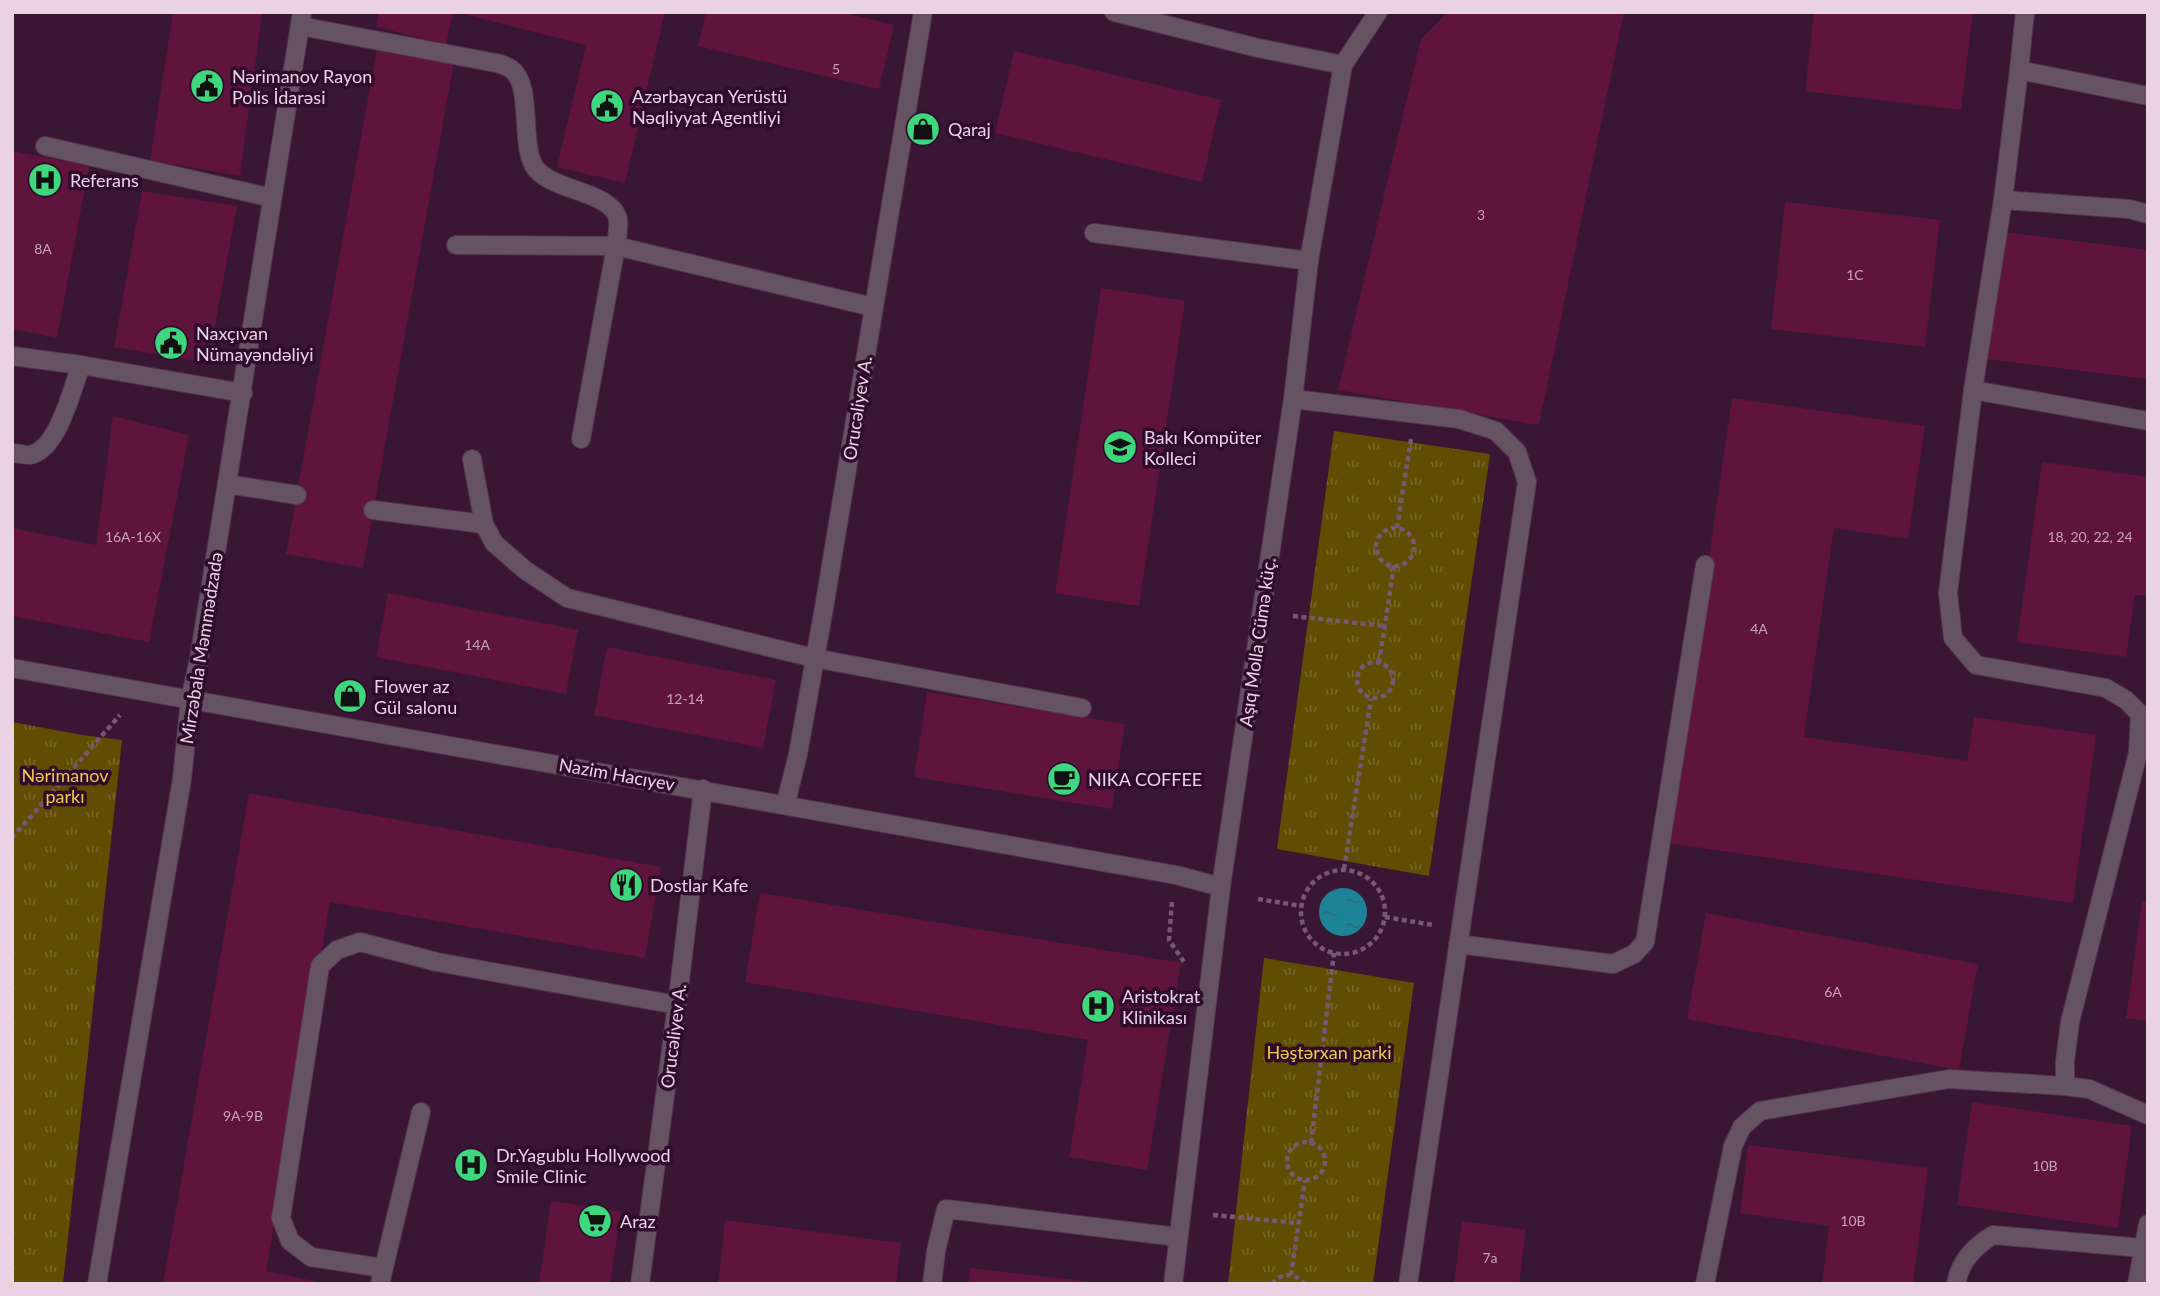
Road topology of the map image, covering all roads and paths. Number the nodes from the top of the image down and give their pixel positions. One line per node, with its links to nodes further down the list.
1 (923, 12): 17 (street, Orucəliyev A.)
2 (1114, 12): 6 (street)
3 (1378, 12): 6 (street, Aşıq Molla Cümə küç.)
4 (2025, 12): 7 (street)
5 (301, 19): 10 (street, Mirzəbala Məmmədzadə); 15 (street)
6 (1343, 65): 16 (street, Aşıq Molla Cümə küç.)
7 (2019, 70): 8 (street); 11 (street)
8 (2148, 96)
9 (45, 146): 10 (street)
10 (272, 198): 21 (street, Mirzəbala Məmmədzadə)
11 (2003, 200): 12 (street); 20 (street)
12 (2148, 214)
13 (1094, 233): 16 (street)
14 (456, 245): 15 (street)
15 (616, 246): 17 (street); 25 (street)
16 (1309, 261): 22 (street, Aşıq Molla Cümə küç.)
17 (873, 307): 37 (street, Orucəliyev A.)
18 (12, 356): 19 (street)
19 (81, 365): 21 (street); 26 (street)
20 (1973, 390): 23 (street); 55 (street)
21 (243, 393): 28 (street, Mirzəbala Məmmədzadə)
22 (1293, 399): 48 (street, Aşıq Molla Cümə küç.); 52 (street)
23 (2148, 421)
24 (1412, 432): 32 (path)
25 (581, 439)
26 (12, 453)
27 (472, 458): 31 (street)
28 (228, 484): 29 (street); 42 (street, Mirzəbala Məmmədzadə)
29 (297, 495)
30 (373, 510): 31 (street)
31 (484, 524): 37 (street)
32 (1397, 528): 33 (path); 33 (path)
33 (1394, 565): 36 (path)
34 (1705, 565): 52 (street)
35 (1293, 616): 36 (path)
36 (1385, 626): 38 (path)
37 (814, 659): 43 (street); 45 (street, Orucəliyev A.)
38 (1379, 663): 41 (path); 41 (path)
39 (12, 668): 40 (street, Nazim Hacıyev)
40 (142, 690): 42 (street, Nazim Hacıyev); 46 (path)
41 (1371, 699): 47 (path)
42 (190, 700): 44 (street, Nazim Hacıyev); 67 (street, Mirzəbala Məmmədzadə)
43 (1082, 708)
44 (703, 789): 45 (street, Nazim Hacıyev); 54 (street, Orucəliyev A.)
45 (786, 802): 48 (street, Nazim Hacıyev)
46 (12, 838)
47 (1344, 869): 50 (path); 51 (path)
48 (1222, 887): 63 (street, Aşıq Molla Cümə küç.)
49 (1258, 899): 50 (path)
50 (1301, 906): 53 (path)
51 (1385, 917): 52 (path); 53 (path)
52 (1460, 937): 73 (street)
53 (1334, 953): 58 (path)
54 (677, 1006): 66 (street); 68 (street, Orucəliyev A.)
55 (2065, 1086): 57 (street); 74 (street)
56 (421, 1112): 66 (street)
57 (2148, 1115)
58 (1311, 1143): 59 (path); 59 (path)
59 (1304, 1180): 61 (path)
60 (1213, 1215): 61 (path)
61 (1298, 1223): 65 (path)
62 (2148, 1224): 64 (street)
63 (1178, 1237): 69 (street); 70 (street, Aşıq Molla Cümə küç.)
64 (2142, 1248): 75 (street); 76 (street)
65 (1291, 1275): 71 (path); 72 (path)
66 (381, 1276)
67 (97, 1284)
68 (640, 1284)
69 (932, 1284)
70 (1173, 1284)
71 (1272, 1284)
72 (1304, 1284)
73 (1408, 1284)
74 (1704, 1284)
75 (1956, 1284)
76 (2137, 1284)

